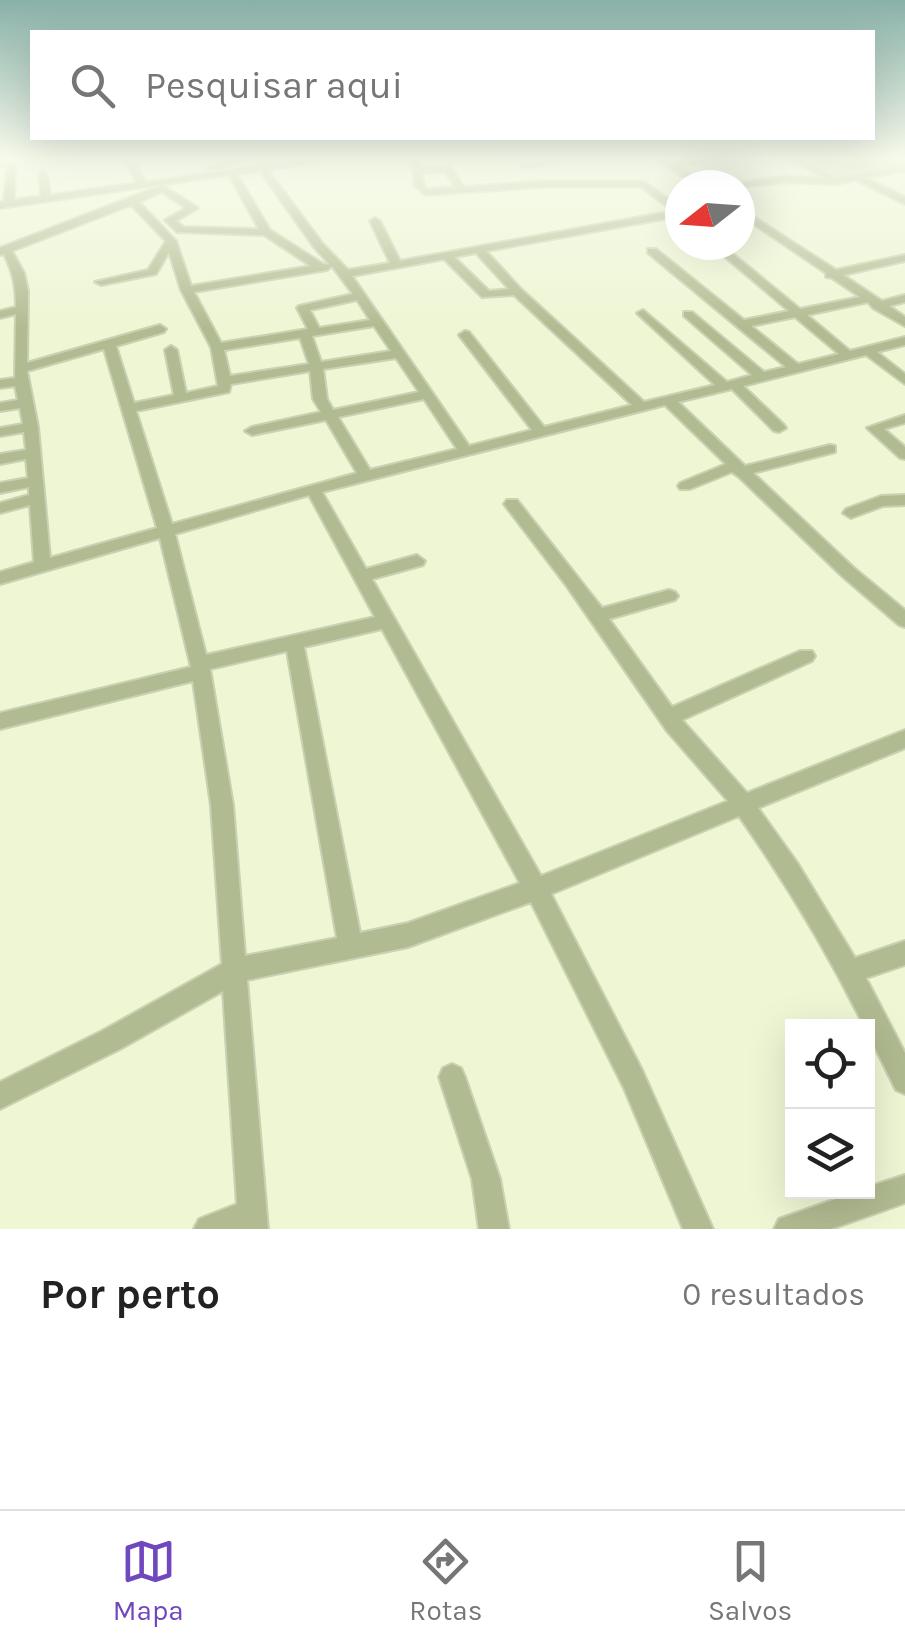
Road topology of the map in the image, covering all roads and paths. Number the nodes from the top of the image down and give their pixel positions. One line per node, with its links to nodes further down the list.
1 (100, 213): 11 (street)
2 (144, 213): 10 (street)
3 (183, 213): 9 (street)
4 (255, 213): 9 (street)
5 (298, 213): 19 (street)
6 (665, 217): 13 (street)
7 (375, 221): 17 (street)
8 (755, 222): 20 (street)
9 (266, 232): 18 (street)
10 (170, 241): 21 (street); 23 (street)
11 (3, 250): 29 (street)
12 (652, 250): 36 (street)
13 (480, 251): 14 (street); 24 (street)
14 (448, 258): 17 (street); 24 (street)
15 (905, 258): 20 (street)
16 (734, 260): 32 (street)
17 (397, 266): 19 (street)
18 (321, 268): 19 (street); 23 (street)
19 (341, 270): 25 (street)
20 (830, 274): 28 (street)
21 (122, 278): 22 (street); 26 (street)
22 (101, 282)
23 (187, 290): 42 (street)
24 (517, 291): 61 (street)
25 (360, 296): 34 (street); 38 (street)
26 (124, 297)
27 (905, 298): 28 (street)
28 (872, 302): 32 (street); 35 (street)
29 (23, 310): 33 (street); 48 (street)
30 (643, 313): 54 (street)
31 (688, 314): 50 (street)
32 (797, 314): 36 (street); 46 (street)
33 (0, 315)
34 (378, 322): 38 (street); 45 (street)
35 (905, 322)
36 (743, 324): 49 (street)
37 (160, 329): 41 (street)
38 (311, 333): 42 (street); 47 (street)
39 (464, 335): 68 (street)
40 (905, 341): 44 (street)
41 (109, 344): 48 (street); 60 (street)
42 (217, 347): 52 (street)
43 (171, 350): 56 (street)
44 (868, 351): 46 (street); 51 (street)
45 (398, 354): 47 (street); 55 (street)
46 (849, 356): 49 (street)
47 (316, 366): 52 (street); 62 (street)
48 (19, 367): 53 (street); 57 (street)
49 (797, 369): 50 (street)
50 (763, 378): 54 (street)
51 (905, 380)
52 (225, 381): 56 (street)
53 (0, 384)
54 (730, 387): 58 (street); 65 (street)
55 (425, 394): 62 (street); 70 (street)
56 (181, 398): 60 (street)
57 (25, 402): 59 (street); 64 (street)
58 (670, 402): 61 (street); 74 (street)
59 (0, 407)
60 (129, 408): 85 (street)
61 (643, 408): 68 (street)
62 (330, 414): 66 (street); 75 (street)
63 (905, 419): 72 (street)
64 (31, 427): 67 (street); 71 (street)
65 (779, 428)
66 (252, 431)
67 (0, 432)
68 (542, 433): 70 (street)
69 (830, 448): 74 (street)
70 (466, 452): 75 (street)
71 (33, 453): 73 (street); 76 (street)
72 (905, 455)
73 (0, 459)
74 (736, 469): 77 (street); 92 (street)
75 (366, 476): 79 (street)
76 (36, 480): 78 (street); 80 (street)
77 (685, 486)
78 (0, 488)
79 (313, 489): 85 (street); 88 (street)
80 (38, 498): 83 (street); 87 (street)
81 (905, 500): 84 (street)
82 (512, 504): 91 (street)
83 (0, 508)
84 (851, 513)
85 (167, 534): 87 (street); 96 (street)
86 (418, 561): 88 (street)
87 (43, 566): 89 (street)
88 (360, 576): 93 (street)
89 (0, 578)
90 (670, 596): 91 (street)
91 (598, 616): 97 (street)
92 (905, 620)
93 (385, 621): 94 (street); 101 (street)
94 (294, 642): 96 (street); 102 (street)
95 (806, 656): 97 (street)
96 (200, 668): 98 (street); 104 (street)
97 (669, 717): 100 (street)
98 (0, 721)
99 (905, 739): 100 (street)
100 (743, 804): 101 (street); 105 (street)
101 (536, 889): 102 (street); 113 (street)
102 (351, 948): 104 (street)
103 (905, 953): 105 (street)
104 (234, 970): 108 (street); 110 (street)
105 (851, 971): 107 (street)
106 (452, 1077): 112 (street)
107 (905, 1081)
108 (0, 1096)
109 (905, 1189): 114 (street)
110 (252, 1221): 111 (street)
111 (208, 1229)
112 (494, 1229)
113 (698, 1229)
114 (789, 1229)

